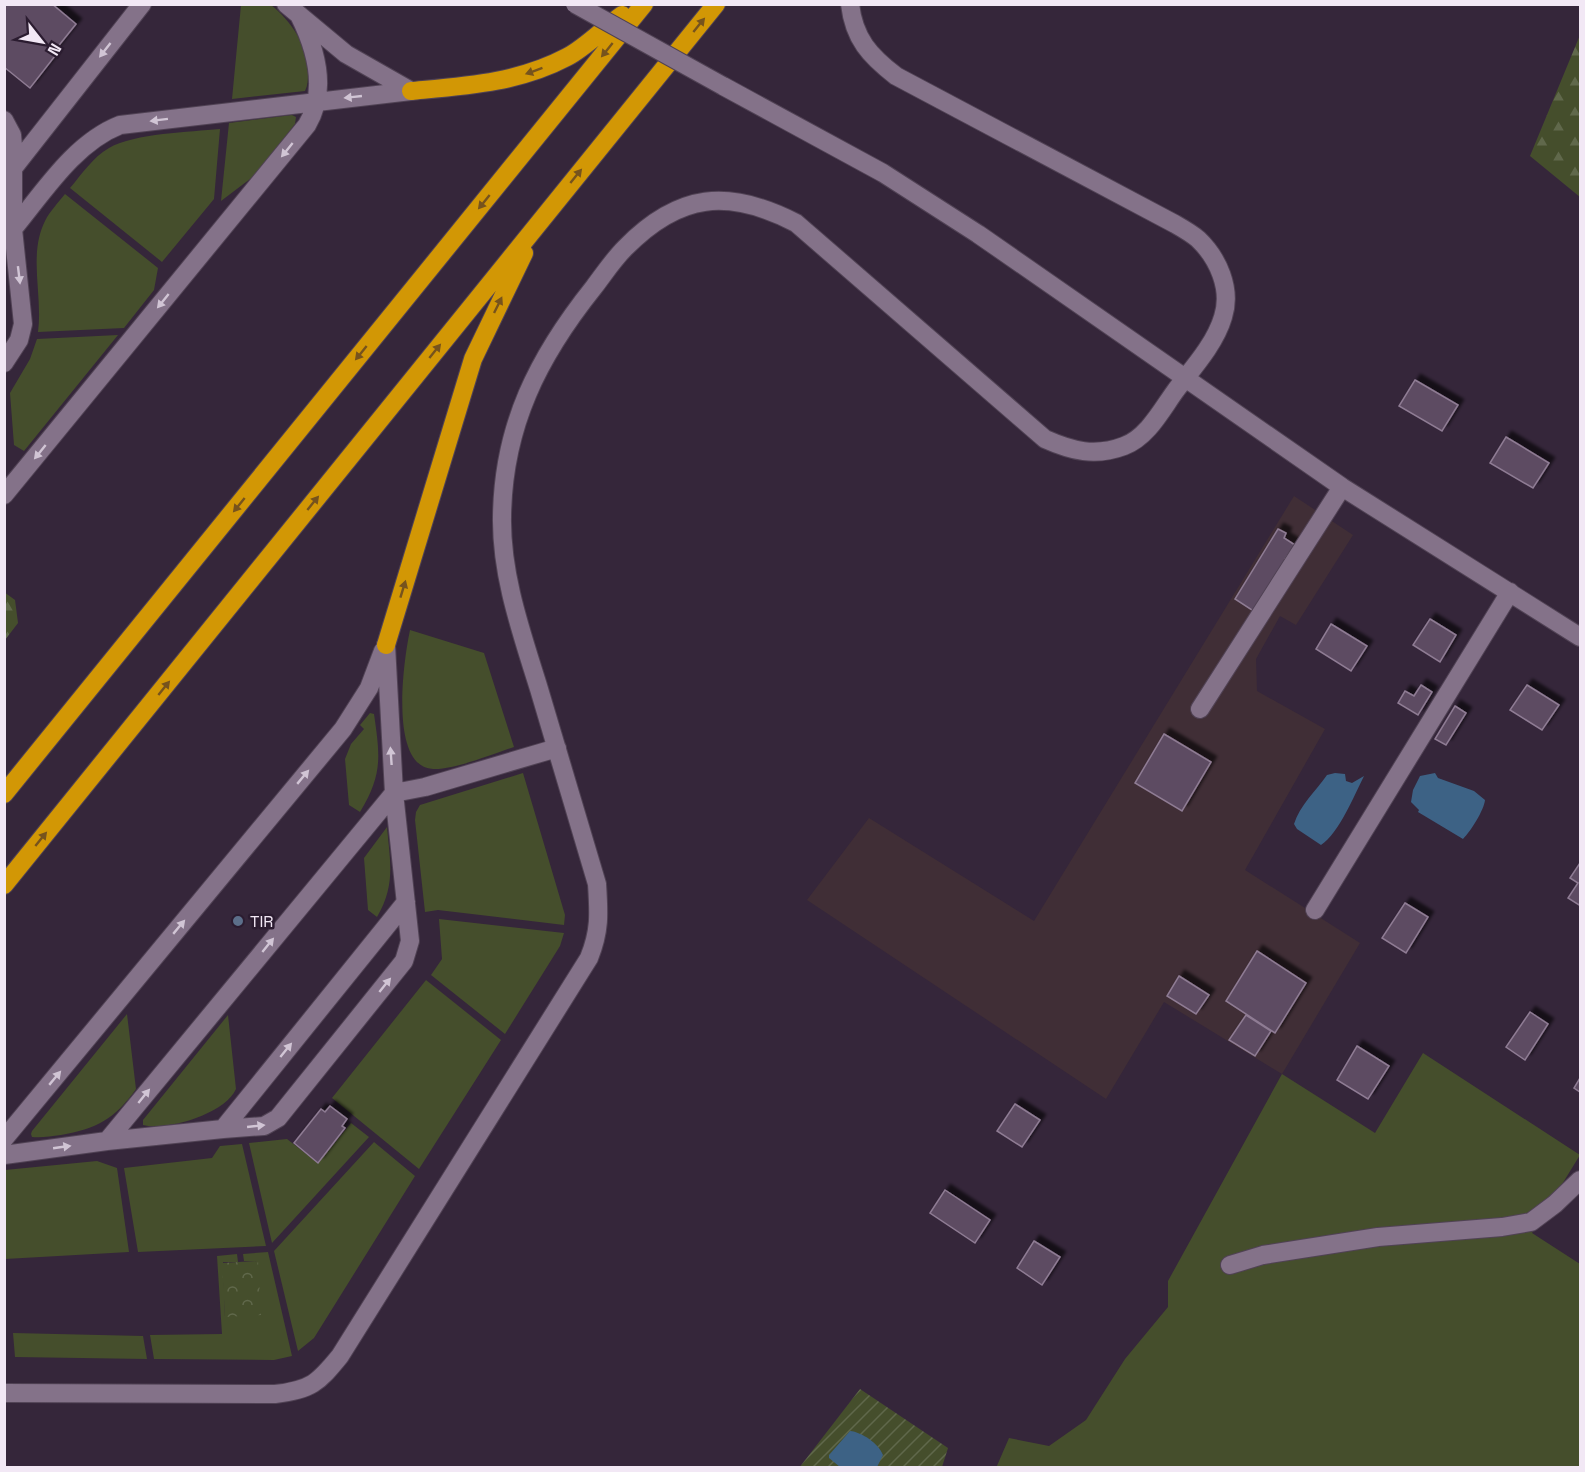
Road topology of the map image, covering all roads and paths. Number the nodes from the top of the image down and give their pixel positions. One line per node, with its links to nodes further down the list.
1 (575, 4): 15 (street, bridge)
2 (635, 4): 8 (highway, one-way to 8)
3 (644, 4): 24 (highway, one-way to 24)
4 (716, 4): 12 (highway, one-way to 4)
5 (850, 4): 15 (street)
6 (134, 7): 11 (street, one-way to 11)
7 (292, 10): 8 (street); 9 (street)
8 (411, 91): 9 (street, one-way to 9)
9 (318, 101): 13 (street, one-way to 13); 17 (street, one-way to 17)
10 (4, 120): 11 (street)
11 (9, 175): 13 (street)
12 (539, 222): 20 (highway, one-way to 12); 25 (highway, one-way to 12)
13 (9, 235): 14 (street, one-way to 14)
14 (4, 363)
15 (1185, 378): 16 (street); 22 (street)
16 (1342, 487): 18 (street); 21 (street)
17 (4, 495)
18 (1510, 592): 19 (street); 27 (street)
19 (1581, 637)
20 (386, 645): 23 (street, one-way to 20); 29 (street, one-way to 20)
21 (1200, 709)
22 (557, 748): 23 (street); 34 (street)
23 (394, 793): 26 (street); 30 (street, one-way to 23)
24 (4, 794)
25 (4, 885)
26 (406, 902): 28 (street, one-way to 26); 28 (street, one-way to 26)
27 (1315, 910)
28 (224, 1129): 30 (street)
29 (4, 1139)
30 (107, 1141): 31 (street, one-way to 30)
31 (4, 1155)
32 (1581, 1180): 33 (street)
33 (1230, 1265)
34 (4, 1393)

